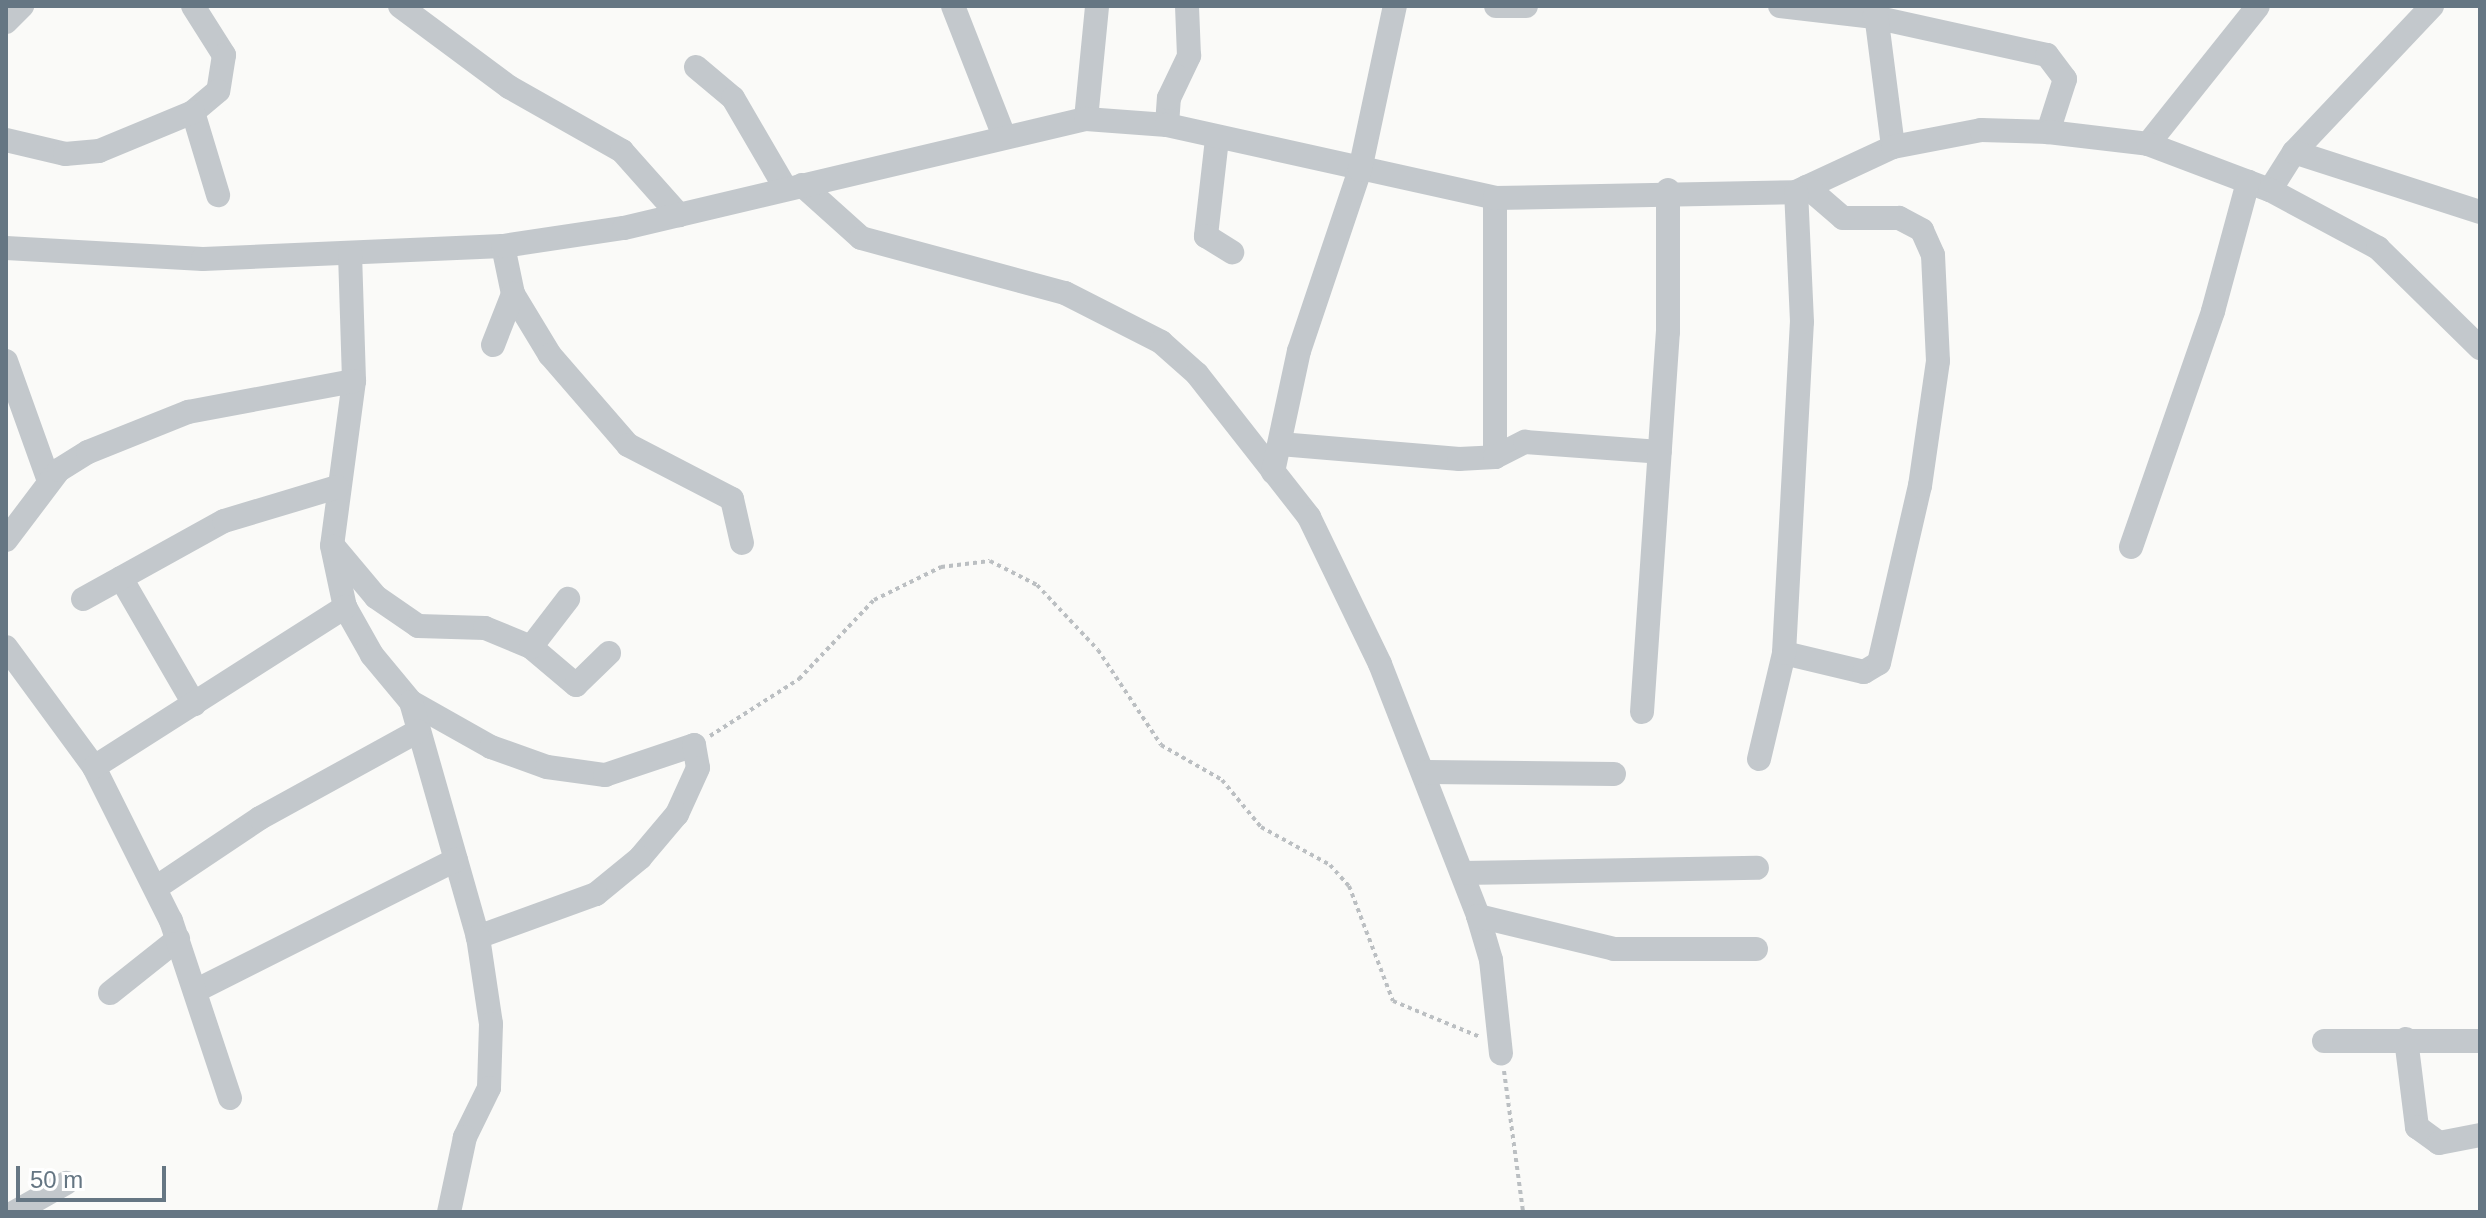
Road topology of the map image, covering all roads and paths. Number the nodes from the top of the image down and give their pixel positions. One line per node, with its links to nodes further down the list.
1 (22, 6): 14 (street)
2 (193, 6): 16 (street)
3 (400, 6): 34 (street)
4 (953, 6): 20 (street)
5 (1097, 6): 17 (street)
6 (1187, 6): 18 (street)
7 (1395, 6): 26 (street)
8 (1496, 6): 9 (street)
9 (1526, 6)
10 (1780, 6): 13 (street)
11 (2258, 6): 23 (street)
12 (2432, 6): 25 (street)
13 (1874, 11): 19 (street); 24 (street)
14 (6, 22)
15 (696, 67): 28 (street)
16 (193, 112): 22 (street); 31 (street)
17 (1086, 119): 18 (street); 20 (street)
18 (1167, 125): 21 (street)
19 (2048, 132): 23 (street); 24 (street)
20 (1004, 136): 28 (street)
21 (1217, 139): 26 (street); 37 (street)
22 (6, 140)
23 (2148, 144): 27 (street)
24 (1893, 147): 29 (street)
25 (2294, 152): 27 (street); 33 (street)
26 (1360, 170): 32 (street); 44 (street)
27 (2259, 186): 41 (street); 53 (street)
28 (794, 187): 34 (street); 47 (street)
29 (1802, 189): 30 (street); 61 (street); 61 (street)
30 (1668, 190): 32 (street); 45 (street)
31 (218, 195)
32 (1495, 198): 46 (street)
33 (2480, 212)
34 (679, 215): 35 (street)
35 (503, 246): 38 (street); 39 (street)
36 (6, 248): 38 (street)
37 (1232, 252)
38 (350, 253): 43 (street)
39 (513, 294): 40 (street); 51 (street)
40 (493, 345)
41 (2480, 348)
42 (6, 361): 48 (street)
43 (354, 381): 48 (street); 49 (street)
44 (1280, 444): 46 (street); 47 (street)
45 (1660, 452): 46 (street); 64 (street)
46 (1495, 457)
47 (1273, 472): 69 (street)
48 (49, 481): 50 (street)
49 (337, 487): 52 (street); 54 (street)
50 (6, 540)
51 (742, 543)
52 (332, 546): 57 (street); 59 (street)
53 (2131, 547)
54 (121, 578): 55 (street); 63 (street)
55 (83, 599)
56 (568, 599): 59 (street)
57 (345, 607): 62 (street); 63 (street)
58 (6, 647): 68 (street)
59 (531, 647): 60 (street)
60 (609, 653)
61 (1784, 653): 67 (street)
62 (411, 702): 65 (street); 66 (street)
63 (194, 704): 68 (street)
64 (1642, 712)
65 (418, 731): 71 (street); 74 (street)
66 (694, 745): 76 (street); 84 (path)
67 (1759, 759)
68 (94, 767): 74 (street)
69 (1427, 772): 70 (street); 73 (street)
70 (1614, 774)
71 (456, 860): 76 (street); 79 (street)
72 (1757, 868): 73 (street)
73 (1462, 873): 75 (street)
74 (157, 887): 77 (street)
75 (1478, 916): 78 (street); 84 (street)
76 (478, 937): 89 (street)
77 (178, 939): 79 (street); 80 (street)
78 (1756, 949)
79 (195, 991): 85 (street)
80 (110, 993)
81 (2406, 1039): 82 (street); 83 (street); 86 (street)
82 (2324, 1041)
83 (2480, 1041)
84 (1501, 1053): 90 (path)
85 (230, 1098)
86 (2480, 1135)
87 (66, 1183): 88 (street)
88 (15, 1212)
89 (449, 1212)
90 (1523, 1212)

